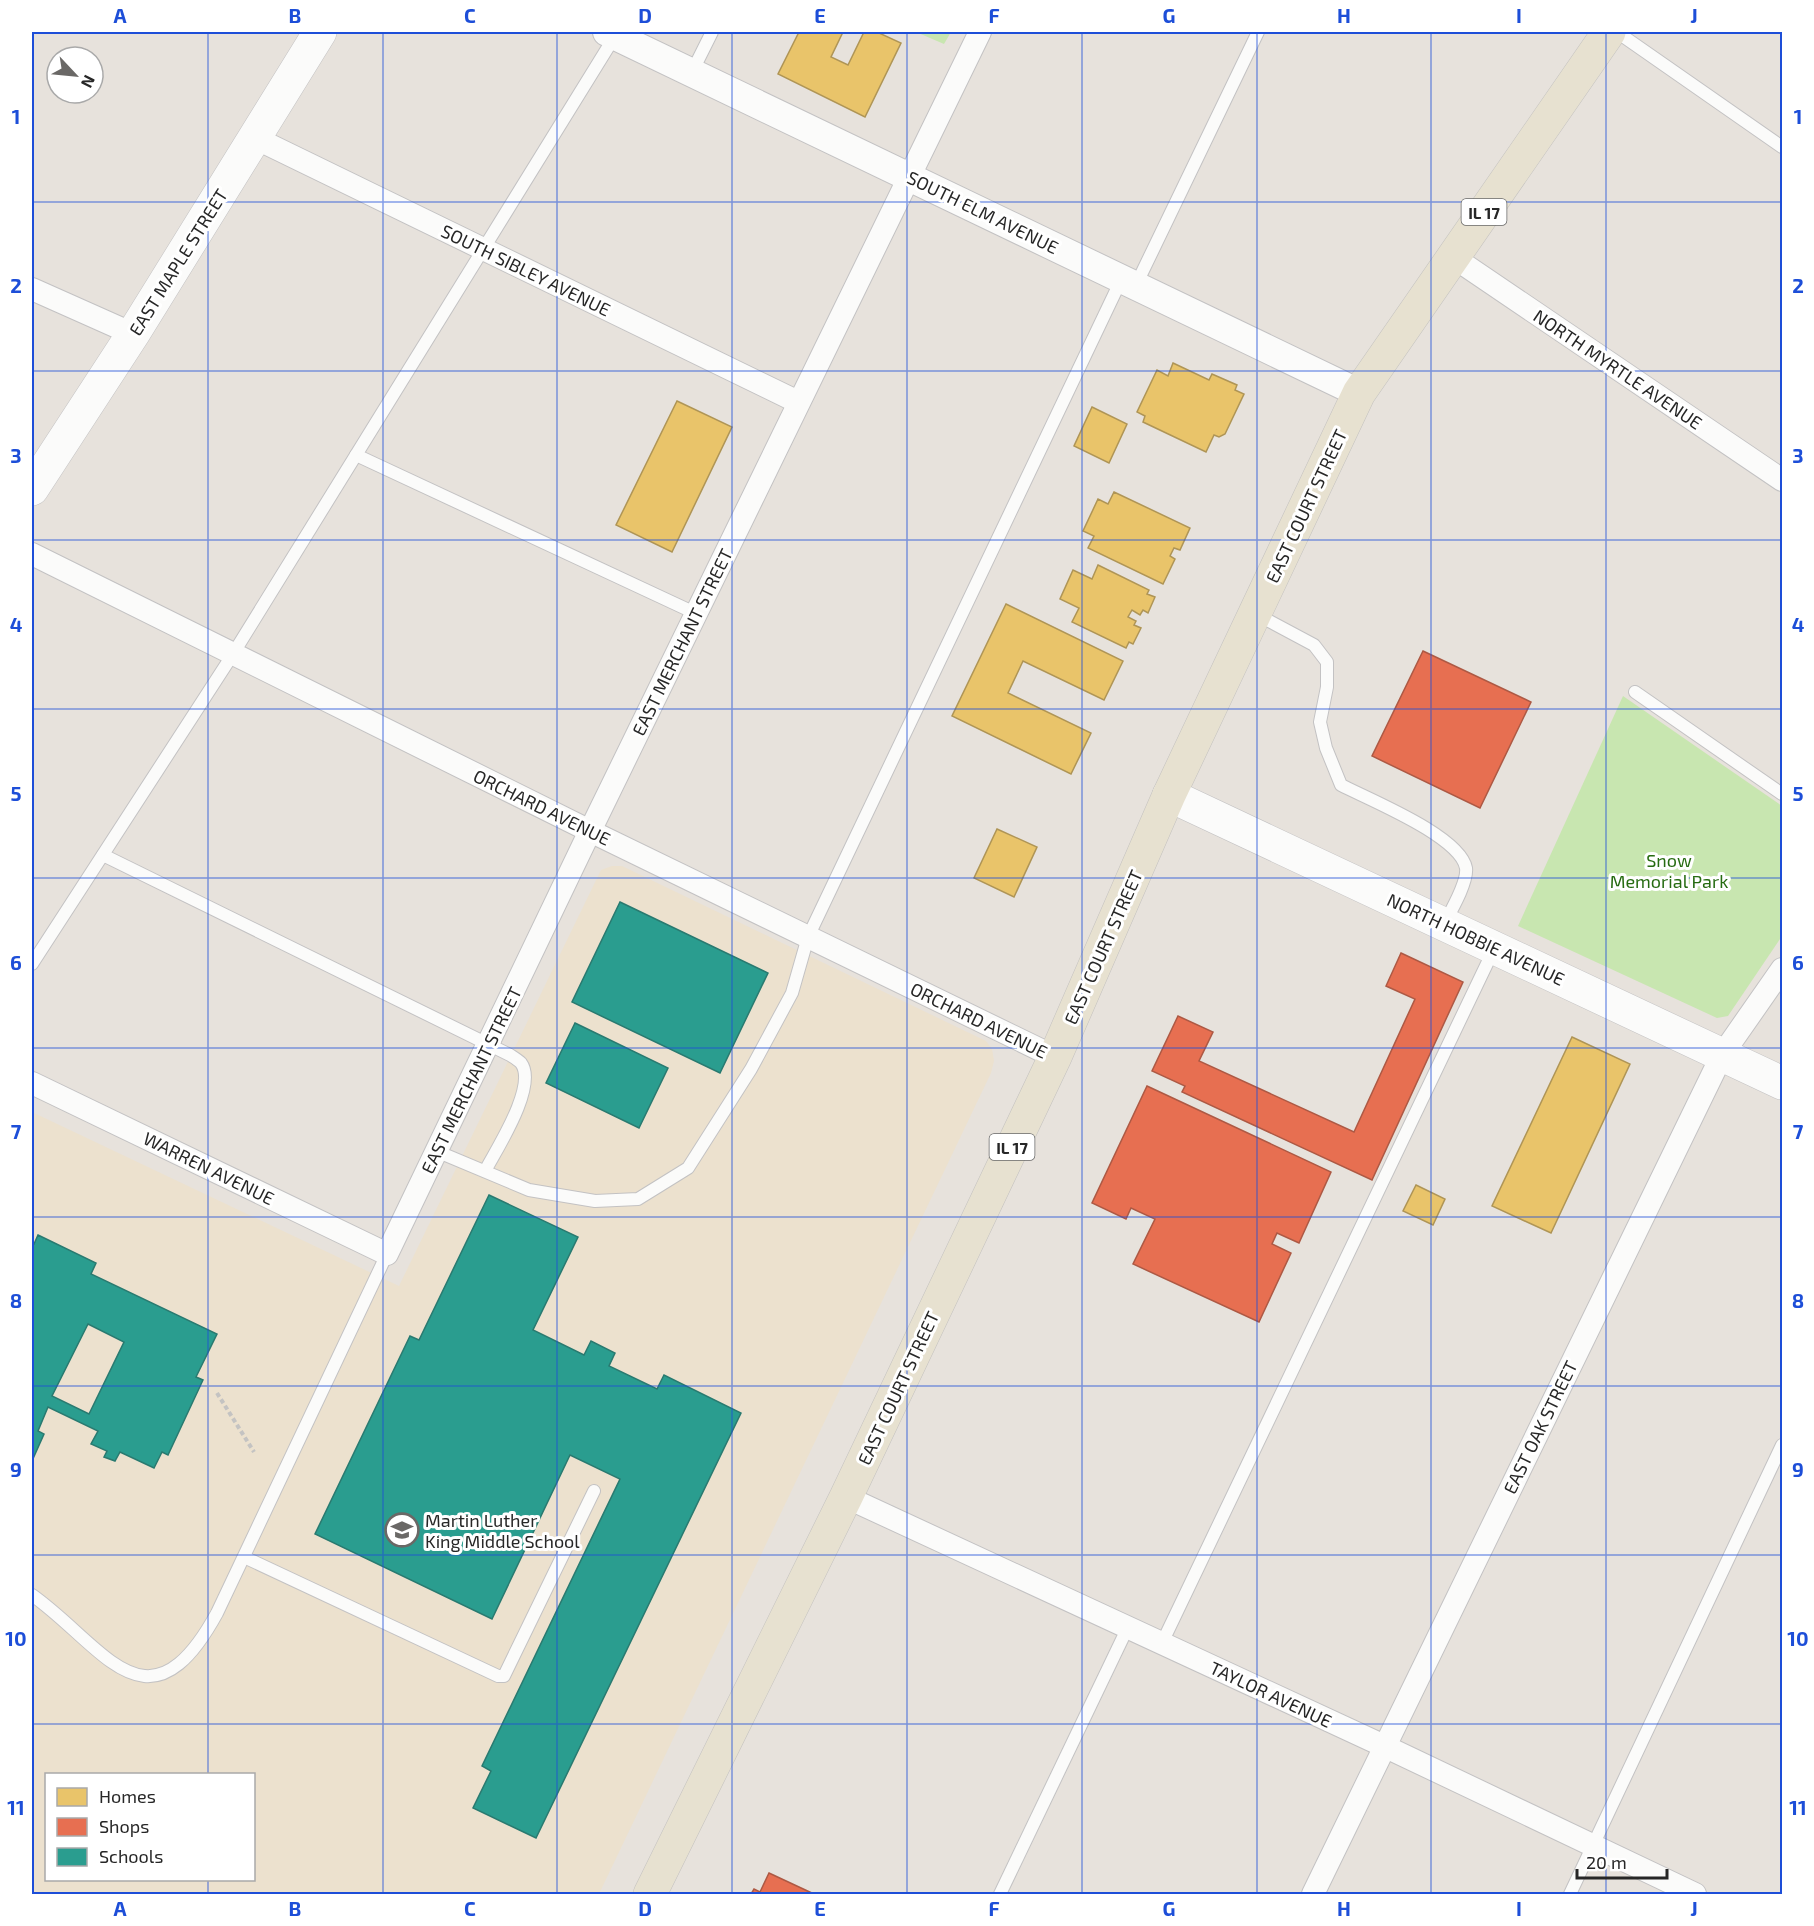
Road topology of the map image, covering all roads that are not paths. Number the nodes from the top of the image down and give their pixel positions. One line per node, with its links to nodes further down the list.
1 (320, 32): 9 (main road, EAST MAPLE STREET)
2 (712, 32): 8 (lane)
3 (980, 32): 11 (street, EAST MERCHANT STREET)
4 (1258, 32): 14 (lane)
5 (1609, 32): 13 (main road, EAST COURT STREET / IL 17)
6 (1617, 32): 10 (lane)
7 (611, 33): 8 (street, SOUTH ELM AVENUE); 12 (lane)
8 (692, 72): 11 (street, SOUTH ELM AVENUE)
9 (255, 138): 12 (street, SOUTH SIBLEY AVENUE); 16 (main road, EAST MAPLE STREET)
10 (1782, 147)
11 (909, 176): 14 (street, SOUTH ELM AVENUE); 18 (street, EAST MERCHANT STREET)
12 (482, 249): 18 (street, SOUTH SIBLEY AVENUE); 19 (lane)
13 (1453, 257): 17 (main road, EAST COURT STREET / IL 17); 20 (street, NORTH MYRTLE AVENUE)
14 (1129, 282): 17 (street, SOUTH ELM AVENUE); 32 (lane)
15 (32, 289): 16 (street)
16 (133, 334): 21 (main road, EAST MAPLE STREET)
17 (1359, 393): 24 (main road, EAST COURT STREET / IL 17)
18 (798, 402): 23 (street, EAST MERCHANT STREET)
19 (356, 455): 23 (lane); 25 (lane)
20 (1782, 480)
21 (32, 489)
22 (32, 554): 25 (street, ORCHARD AVENUE)
23 (695, 613): 29 (street, EAST MERCHANT STREET)
24 (1255, 614): 27 (main road, EAST COURT STREET / IL 17); 31 (lane)
25 (233, 654): 29 (street, ORCHARD AVENUE); 30 (lane)
26 (1635, 692): 28 (lane)
27 (1169, 795): 31 (main road, NORTH HOBBIE AVENUE); 38 (main road, EAST COURT STREET / IL 17)
28 (1782, 795)
29 (590, 831): 32 (street, ORCHARD AVENUE); 36 (street, EAST MERCHANT STREET)
30 (103, 855): 34 (lane); 36 (lane)
31 (1444, 924): 33 (main road, NORTH HOBBIE AVENUE)
32 (808, 937): 38 (street, ORCHARD AVENUE); 42 (lane)
33 (1495, 948): 37 (main road, NORTH HOBBIE AVENUE); 50 (lane)
34 (32, 964)
35 (1782, 969): 37 (street, EAST OAK STREET)
36 (488, 1044): 41 (street, EAST MERCHANT STREET); 42 (lane)
37 (1722, 1055): 40 (main road, NORTH HOBBIE AVENUE); 51 (street, EAST OAK STREET)
38 (1055, 1057): 46 (main road, EAST COURT STREET / IL 17)
39 (32, 1083): 43 (street, WARREN AVENUE)
40 (1782, 1083)
41 (436, 1151): 42 (lane); 43 (street, EAST MERCHANT STREET)
42 (485, 1171)
43 (387, 1254): 47 (lane)
44 (1782, 1444): 52 (lane)
45 (594, 1491): 47 (lane)
46 (846, 1497): 49 (street, TAYLOR AVENUE); 53 (main road, EAST COURT STREET / IL 17)
47 (244, 1557): 48 (lane)
48 (32, 1595)
49 (1128, 1628): 50 (street, TAYLOR AVENUE); 54 (lane)
50 (1162, 1643): 51 (street, TAYLOR AVENUE)
51 (1384, 1746): 52 (street, TAYLOR AVENUE); 55 (street, EAST OAK STREET)
52 (1593, 1846): 56 (lane); 57 (street, TAYLOR AVENUE)
53 (650, 1894)
54 (1000, 1894)
55 (1313, 1894)
56 (1569, 1894)
57 (1695, 1894)

